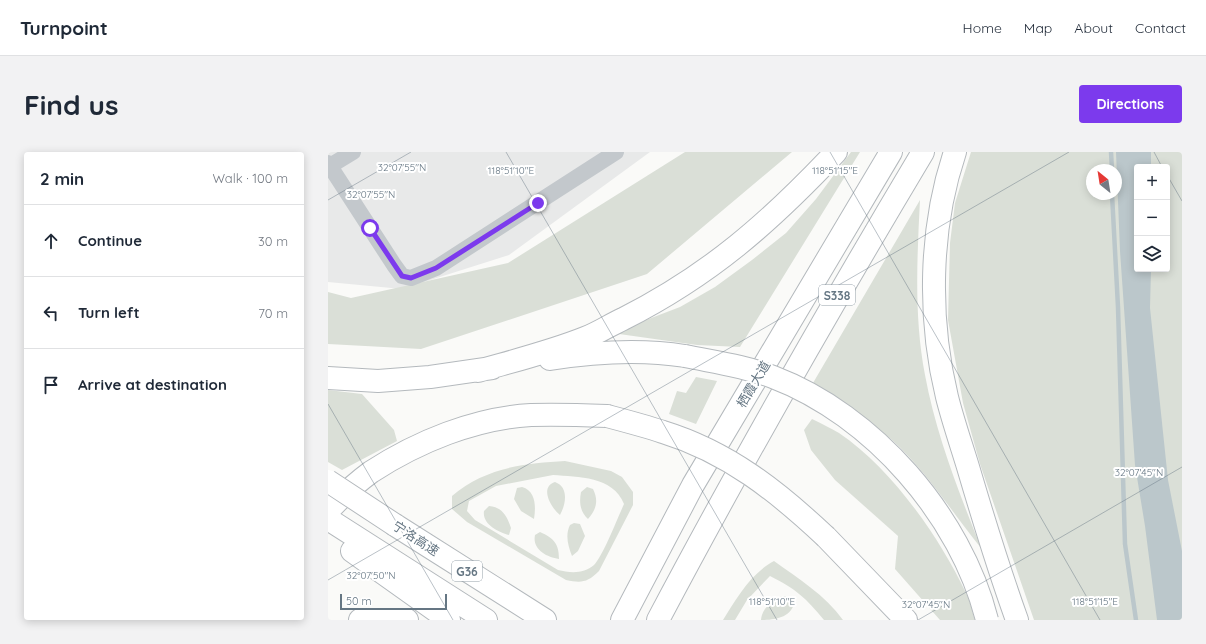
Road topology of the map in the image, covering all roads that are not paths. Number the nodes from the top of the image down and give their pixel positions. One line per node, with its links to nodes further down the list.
1 (353, 152): 7 (lane)
2 (616, 152): 7 (lane)
3 (836, 152): 8 (highway)
4 (890, 152): 12 (highway, 栖霞大道 / S338)
5 (923, 152): 10 (highway, S338)
6 (955, 152): 28 (highway)
7 (329, 165)
8 (478, 371): 9 (highway); 27 (highway, bridge)
9 (328, 378)
10 (755, 440): 24 (highway); 25 (highway)
11 (328, 481): 17 (highway, 宁洛高速 / G36, bridge)
12 (693, 485): 22 (highway); 23 (highway, 栖霞大道)
13 (328, 511): 26 (highway, bridge)
14 (328, 519): 16 (highway, G36)
15 (328, 535): 16 (highway)
16 (371, 556): 20 (highway); 21 (highway, G36)
17 (542, 618)
18 (360, 620): 19 (highway)
19 (407, 620)
20 (449, 620)
21 (486, 620)
22 (607, 620)
23 (622, 620)
24 (658, 620)
25 (672, 620)
26 (906, 620)
27 (987, 620)
28 (1017, 620)

